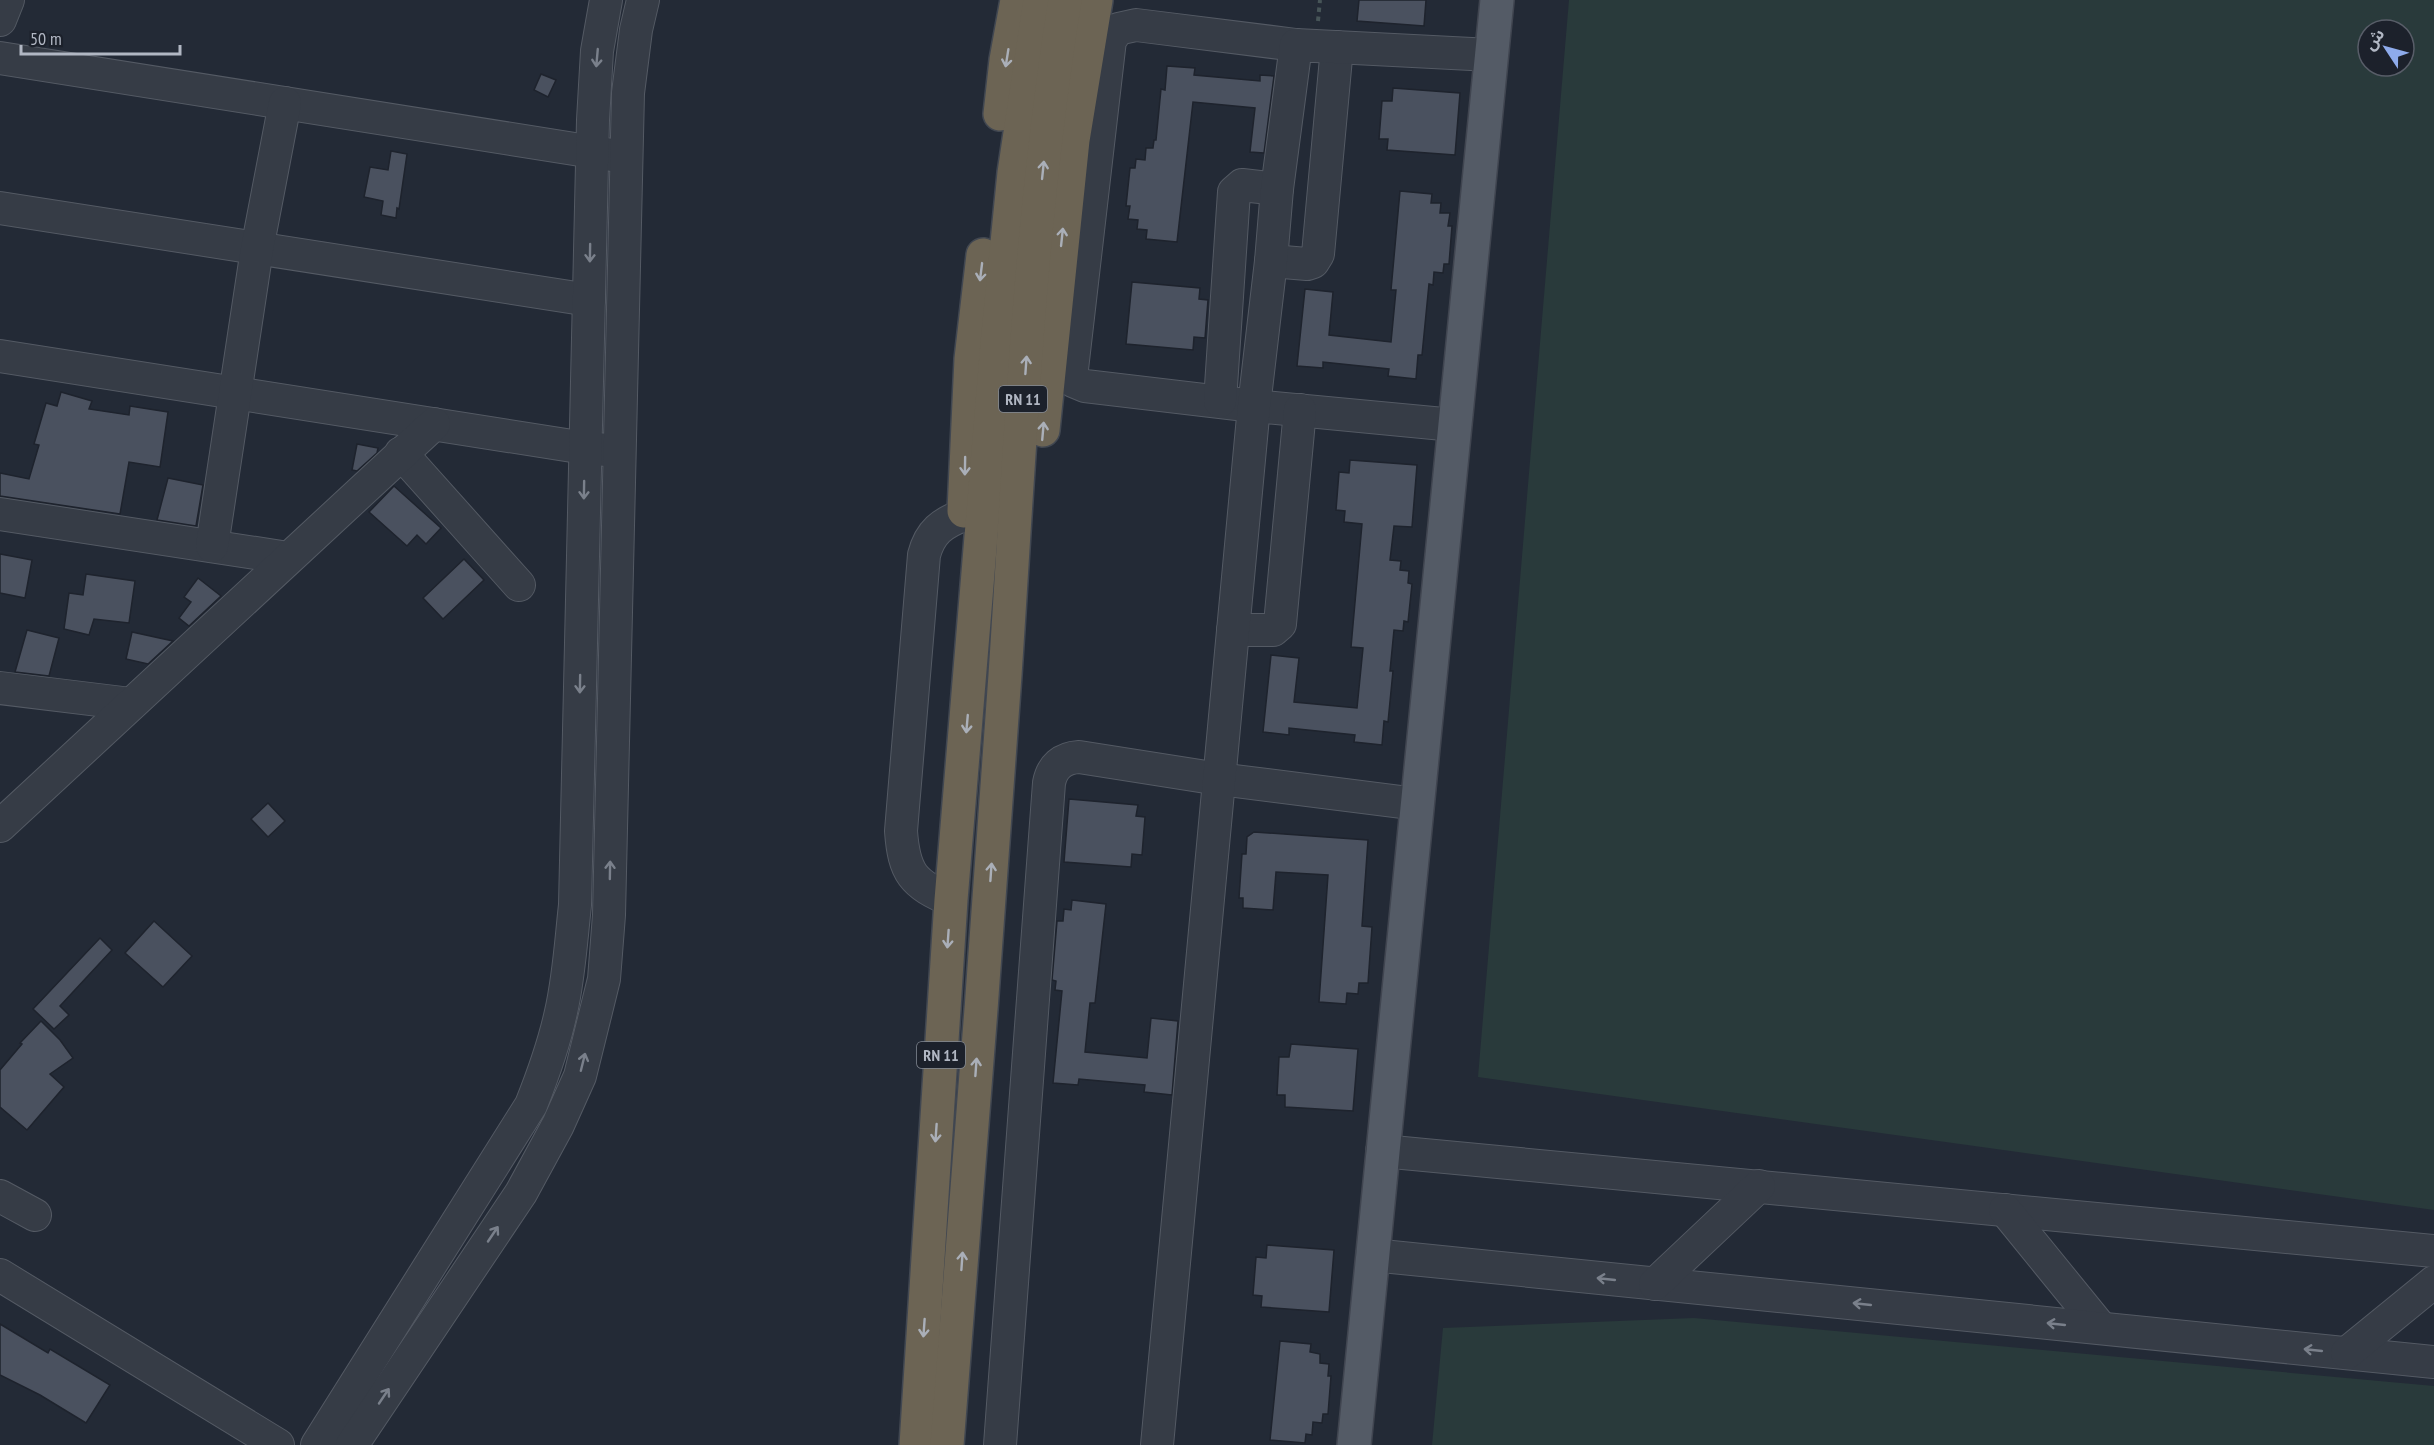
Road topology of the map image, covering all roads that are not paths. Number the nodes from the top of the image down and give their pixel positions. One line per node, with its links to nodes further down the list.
1 (8, 0): 9 (street)
2 (606, 0): 15 (street, one-way to 15)
3 (643, 0): 16 (street)
4 (1017, 0): 33 (highway, one-way to 33)
5 (1040, 0): 38 (highway, RN 11)
6 (1065, 0): 42 (highway, RN 11, one-way to 6)
7 (1096, 0): 42 (highway, one-way to 7)
8 (1497, 0): 12 (main road)
9 (0, 20)
10 (1296, 45): 11 (street); 17 (street); 24 (street)
11 (1336, 47): 12 (street); 20 (street)
12 (1491, 55): 28 (main road)
13 (0, 58): 14 (street)
14 (285, 103): 15 (street); 19 (street)
15 (592, 153): 16 (street); 21 (street, one-way to 21)
16 (627, 156): 30 (street)
17 (1277, 189): 20 (street); 24 (street)
18 (0, 208): 19 (street)
19 (257, 249): 21 (street); 23 (street)
20 (1272, 261): 25 (street)
21 (589, 300): 29 (street)
22 (0, 356): 23 (street)
23 (234, 393): 27 (street); 34 (street)
24 (1220, 401): 25 (street)
25 (1254, 406): 26 (street); 37 (street)
26 (1300, 410): 28 (street); 37 (street)
27 (434, 424): 29 (street); 31 (street)
28 (1454, 425): 43 (main road)
29 (585, 448): 30 (street); 60 (street, one-way to 60)
30 (620, 450): 61 (street, one-way to 30)
31 (401, 453): 35 (street); 36 (street)
32 (0, 514): 34 (street)
33 (964, 515): 38 (highway); 45 (street)
34 (212, 546): 35 (street)
35 (288, 558): 40 (street)
36 (519, 585)
37 (1233, 630): 41 (street)
38 (972, 665): 45 (highway, RN 11, one-way to 45)
39 (0, 688): 40 (street)
40 (131, 705): 44 (street)
41 (1219, 780): 43 (street); 64 (street); 65 (street)
42 (997, 800): 63 (highway, RN 11, one-way to 42)
43 (1417, 804): 46 (main road)
44 (7, 807)
45 (951, 900): 62 (highway, RN 11, one-way to 62)
46 (1383, 1150): 47 (street); 52 (main road)
47 (1759, 1186): 49 (street); 55 (street)
48 (0, 1196): 50 (street)
49 (2005, 1209): 51 (street); 56 (street)
50 (35, 1215)
51 (2434, 1251)
52 (1372, 1255): 55 (street, one-way to 52); 66 (main road)
53 (0, 1275): 59 (street)
54 (2434, 1282): 57 (street)
55 (1655, 1284): 56 (street, one-way to 55)
56 (2101, 1328): 57 (street, one-way to 56)
57 (2347, 1353): 58 (street)
58 (2434, 1362)
59 (278, 1445)
60 (316, 1445)
61 (352, 1445)
62 (916, 1445)
63 (948, 1445)
64 (1000, 1445)
65 (1157, 1445)
66 (1354, 1445)

